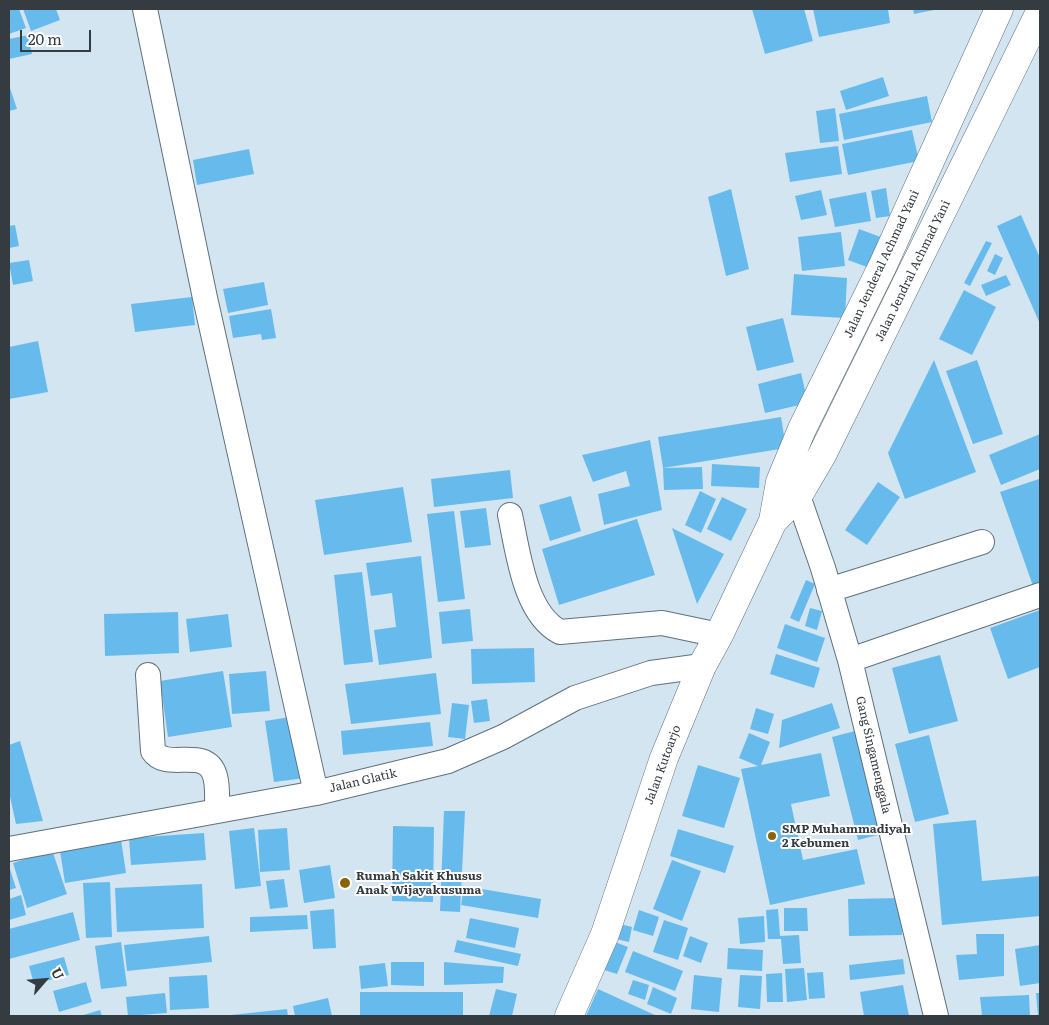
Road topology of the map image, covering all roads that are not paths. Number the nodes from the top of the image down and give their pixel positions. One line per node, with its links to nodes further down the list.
1 (145, 9): 14 (street)
2 (999, 9): 4 (main road, Jalan Jenderal Achmad Yani)
3 (1040, 12): 4 (main road, Jalan Jendral Achmad Yani)
4 (789, 489): 6 (main road, Jalan Jenderal Achmad Yani); 8 (street, Gang Singamenggala)
5 (510, 515): 10 (street)
6 (773, 521): 10 (main road, Jalan Kutoarjo)
7 (982, 542): 8 (street)
8 (829, 590): 11 (street, Gang Singamenggala)
9 (1040, 595): 11 (street)
10 (719, 635): 12 (main road, Jalan Kutoarjo)
11 (850, 660): 18 (street, Gang Singamenggala)
12 (702, 666): 14 (street, Jalan Glatik); 17 (main road, Jalan Kutoarjo)
13 (148, 675): 15 (street)
14 (316, 793): 15 (street, Jalan Glatik)
15 (217, 810): 16 (street, Jalan Glatik)
16 (9, 849)
17 (568, 1016)
18 (936, 1016)

